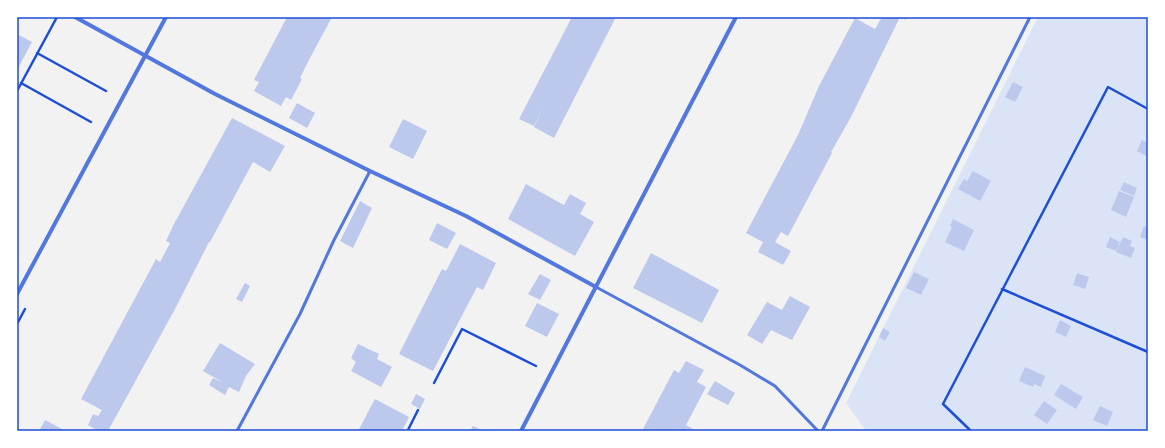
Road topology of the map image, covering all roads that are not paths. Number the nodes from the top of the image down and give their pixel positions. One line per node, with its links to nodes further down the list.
1 (75, 17): 5 (street)
2 (166, 17): 5 (street)
3 (736, 17): 7 (street)
4 (1030, 17): 12 (lane)
5 (146, 56): 6 (street); 8 (street)
6 (370, 171): 7 (street); 9 (lane)
7 (596, 288): 10 (street); 11 (lane)
8 (17, 294)
9 (237, 431)
10 (521, 431)
11 (818, 431)
12 (822, 431)

